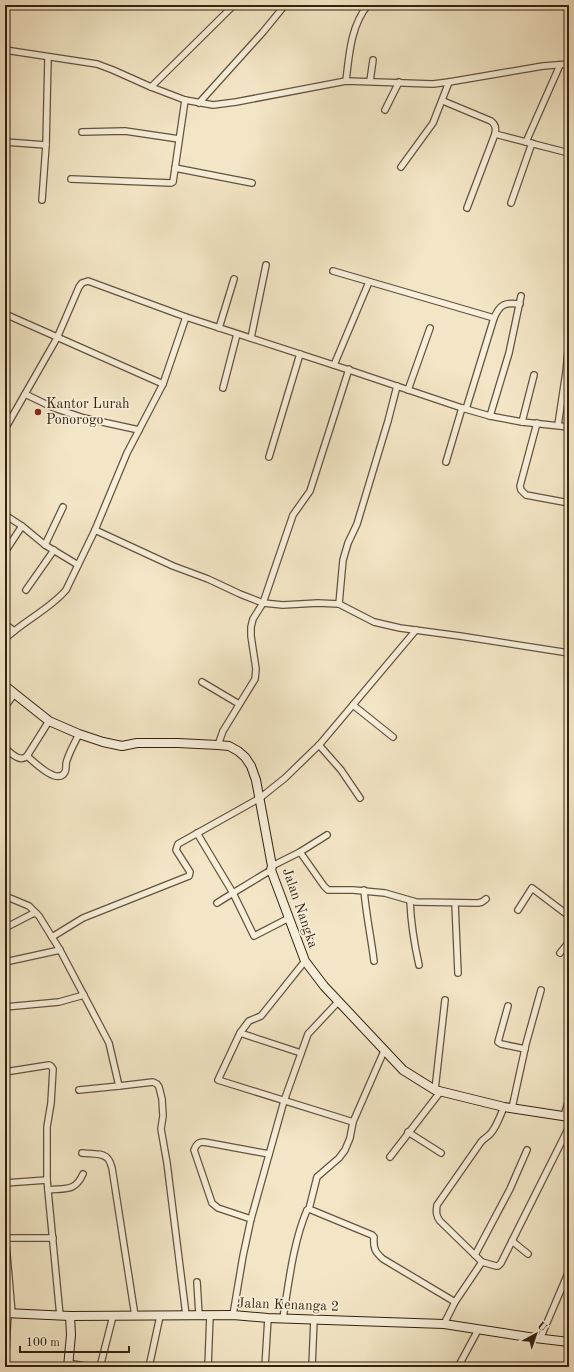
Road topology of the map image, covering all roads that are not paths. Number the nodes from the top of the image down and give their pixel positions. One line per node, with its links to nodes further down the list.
1 (234, 5): 13 (street)
2 (285, 5): 16 (street)
3 (368, 5): 9 (street)
4 (5, 50): 5 (street)
5 (48, 58): 13 (street); 24 (street)
6 (373, 60): 10 (street)
7 (569, 64): 8 (street)
8 (560, 65): 12 (street); 22 (street)
9 (346, 81): 10 (street); 16 (street)
10 (370, 81): 11 (street)
11 (399, 82): 12 (street); 17 (street)
12 (449, 82): 15 (street)
13 (151, 87): 14 (street)
14 (185, 100): 16 (street); 20 (street)
15 (443, 101): 19 (street); 26 (street)
16 (199, 103)
17 (385, 110)
18 (82, 132): 20 (street)
19 (495, 134): 22 (street); 32 (street)
20 (179, 139): 27 (street)
21 (5, 142): 24 (street)
22 (526, 142): 23 (street)
23 (532, 143): 25 (street); 31 (street)
24 (46, 145): 30 (street)
25 (569, 153)
26 (401, 167)
27 (175, 168): 28 (street); 29 (street)
28 (71, 179)
29 (252, 183)
30 (42, 200)
31 (511, 203)
32 (467, 208)
33 (266, 265): 46 (street)
34 (333, 271): 36 (street)
35 (234, 279): 42 (street)
36 (369, 282): 41 (street); 49 (street)
37 (521, 296): 38 (street)
38 (520, 304): 41 (street); 58 (street)
39 (5, 314): 45 (street)
40 (186, 317): 42 (street); 45 (street); 52 (street)
41 (494, 318): 57 (street)
42 (219, 328): 44 (street)
43 (430, 328): 55 (street)
44 (237, 334): 46 (street); 54 (street)
45 (57, 338): 52 (street); 56 (street)
46 (251, 338): 48 (street)
47 (569, 340): 62 (street)
48 (300, 354): 49 (street); 66 (street)
49 (334, 365): 50 (street)
50 (349, 369): 53 (street); 78 (street)
51 (534, 375): 60 (street)
52 (163, 384): 65 (street)
53 (397, 386): 55 (street); 79 (street)
54 (223, 388)
55 (408, 390): 57 (street)
56 (25, 394): 59 (street); 65 (street)
57 (464, 409): 58 (street); 67 (street)
58 (490, 416): 60 (street)
59 (7, 421): 64 (street)
60 (522, 422): 61 (street)
61 (537, 423): 62 (street); 68 (street)
62 (558, 425): 63 (street)
63 (569, 427)
64 (5, 429)
65 (139, 430): 72 (street)
66 (268, 457)
67 (446, 462)
68 (569, 503)
69 (63, 507): 73 (street)
70 (5, 515): 71 (street)
71 (22, 526): 73 (street); 75 (street)
72 (96, 530): 76 (street); 78 (street)
73 (45, 545): 74 (street)
74 (54, 550): 76 (street); 77 (street)
75 (5, 552)
76 (78, 565): 82 (street)
77 (26, 590)
78 (263, 603): 79 (street); 88 (street)
79 (339, 604): 81 (street)
80 (5, 624): 82 (street)
81 (416, 630): 84 (street); 89 (street)
82 (14, 631): 83 (street)
83 (5, 639)
84 (569, 653)
85 (202, 682): 88 (street)
86 (5, 686): 87 (street, Jalan Nangka)
87 (15, 693): 90 (street); 91 (street, Jalan Nangka)
88 (239, 704): 94 (street)
89 (353, 705): 93 (street); 95 (street)
90 (5, 706)
91 (49, 721): 92 (street, Jalan Nangka); 97 (street)
92 (79, 734): 94 (street, Jalan Nangka); 97 (street)
93 (393, 737)
94 (218, 745): 98 (street, Jalan Nangka)
95 (319, 745): 98 (street); 99 (street)
96 (5, 748): 97 (street)
97 (27, 756)
98 (260, 798): 100 (street); 103 (street, Jalan Nangka)
99 (360, 798)
100 (198, 832): 105 (street); 116 (street)
101 (327, 835): 102 (street)
102 (300, 852): 103 (street); 104 (street)
103 (272, 868): 105 (street); 114 (street, Jalan Nangka)
104 (364, 890): 108 (street); 121 (street)
105 (233, 893): 109 (street); 114 (street)
106 (5, 896): 112 (street)
107 (486, 899): 110 (street)
108 (410, 901): 110 (street); 123 (street)
109 (216, 903)
110 (455, 903): 124 (street)
111 (518, 910): 113 (street)
112 (36, 913): 115 (street); 116 (street)
113 (569, 916)
114 (289, 918): 120 (street, Jalan Nangka)
115 (5, 928)
116 (52, 937): 118 (street)
117 (569, 942): 119 (street)
118 (60, 950): 122 (street); 126 (street)
119 (560, 953)
120 (305, 961): 128 (street, Jalan Nangka); 131 (street)
121 (374, 961)
122 (5, 962)
123 (419, 965)
124 (458, 974)
125 (542, 990): 132 (street)
126 (84, 996): 130 (street); 136 (street)
127 (445, 1000): 138 (street)
128 (338, 1002): 133 (street, Jalan Nangka); 134 (street)
129 (508, 1006): 132 (street)
130 (5, 1007)
131 (240, 1033): 134 (street); 140 (street)
132 (526, 1049): 141 (street)
133 (384, 1051): 138 (street, Jalan Nangka); 143 (street)
134 (301, 1053): 140 (street)
135 (5, 1072): 152 (street)
136 (119, 1086): 137 (street); 167 (street)
137 (79, 1090)
138 (438, 1091): 141 (street, Jalan Nangka); 145 (street)
139 (569, 1099): 142 (street)
140 (284, 1101): 143 (street); 149 (street)
141 (508, 1108): 142 (street, Jalan Nangka); 161 (street)
142 (567, 1117)
143 (353, 1122): 155 (street)
144 (569, 1127): 159 (street)
145 (408, 1132): 148 (street); 150 (street)
146 (527, 1150): 161 (street)
147 (82, 1153): 174 (street)
148 (441, 1153)
149 (269, 1154): 156 (street); 156 (street)
150 (390, 1157)
151 (83, 1174): 154 (street)
152 (47, 1180): 153 (street); 154 (street)
153 (5, 1183)
154 (48, 1190): 158 (street)
155 (309, 1209): 165 (street); 177 (street)
156 (251, 1219): 170 (street)
157 (5, 1236): 158 (street); 166 (street)
158 (53, 1238): 171 (street)
159 (512, 1241): 160 (street); 162 (street)
160 (528, 1254)
161 (475, 1255): 162 (street)
162 (482, 1262): 165 (street)
163 (569, 1271): 181 (street)
164 (197, 1282): 168 (street)
165 (455, 1302): 179 (street)
166 (9, 1313): 171 (street, Jalan Kenanga 2); 184 (street)
167 (186, 1315): 168 (street, Jalan Kenanga 2); 175 (street, Jalan Kenanga 2)
168 (199, 1315): 169 (street, Jalan Kenanga 2)
169 (210, 1315): 170 (street, Jalan Kenanga 2); 188 (street)
170 (233, 1315): 176 (street, Jalan Kenanga 2)
171 (60, 1316): 172 (street, Jalan Kenanga 2)
172 (70, 1316): 173 (street, Jalan Kenanga 2); 183 (street)
173 (113, 1316): 174 (street, Jalan Kenanga 2); 186 (street)
174 (135, 1316): 175 (street, Jalan Kenanga 2)
175 (160, 1316): 187 (street)
176 (268, 1318): 177 (street, Jalan Kenanga 2); 189 (street)
177 (283, 1318): 178 (street, Jalan Kenanga 2)
178 (314, 1319): 179 (street, Jalan Kenanga 2); 190 (street)
179 (444, 1324): 180 (street, Jalan Kenanga 2)
180 (478, 1330): 181 (street, Jalan Kenanga 2); 191 (street)
181 (540, 1339): 182 (street, Jalan Kenanga 2)
182 (569, 1342)
183 (68, 1365): 185 (street)
184 (5, 1366)
185 (90, 1367)
186 (100, 1367)
187 (149, 1367)
188 (208, 1367)
189 (265, 1367)
190 (312, 1367)
191 (458, 1367)

